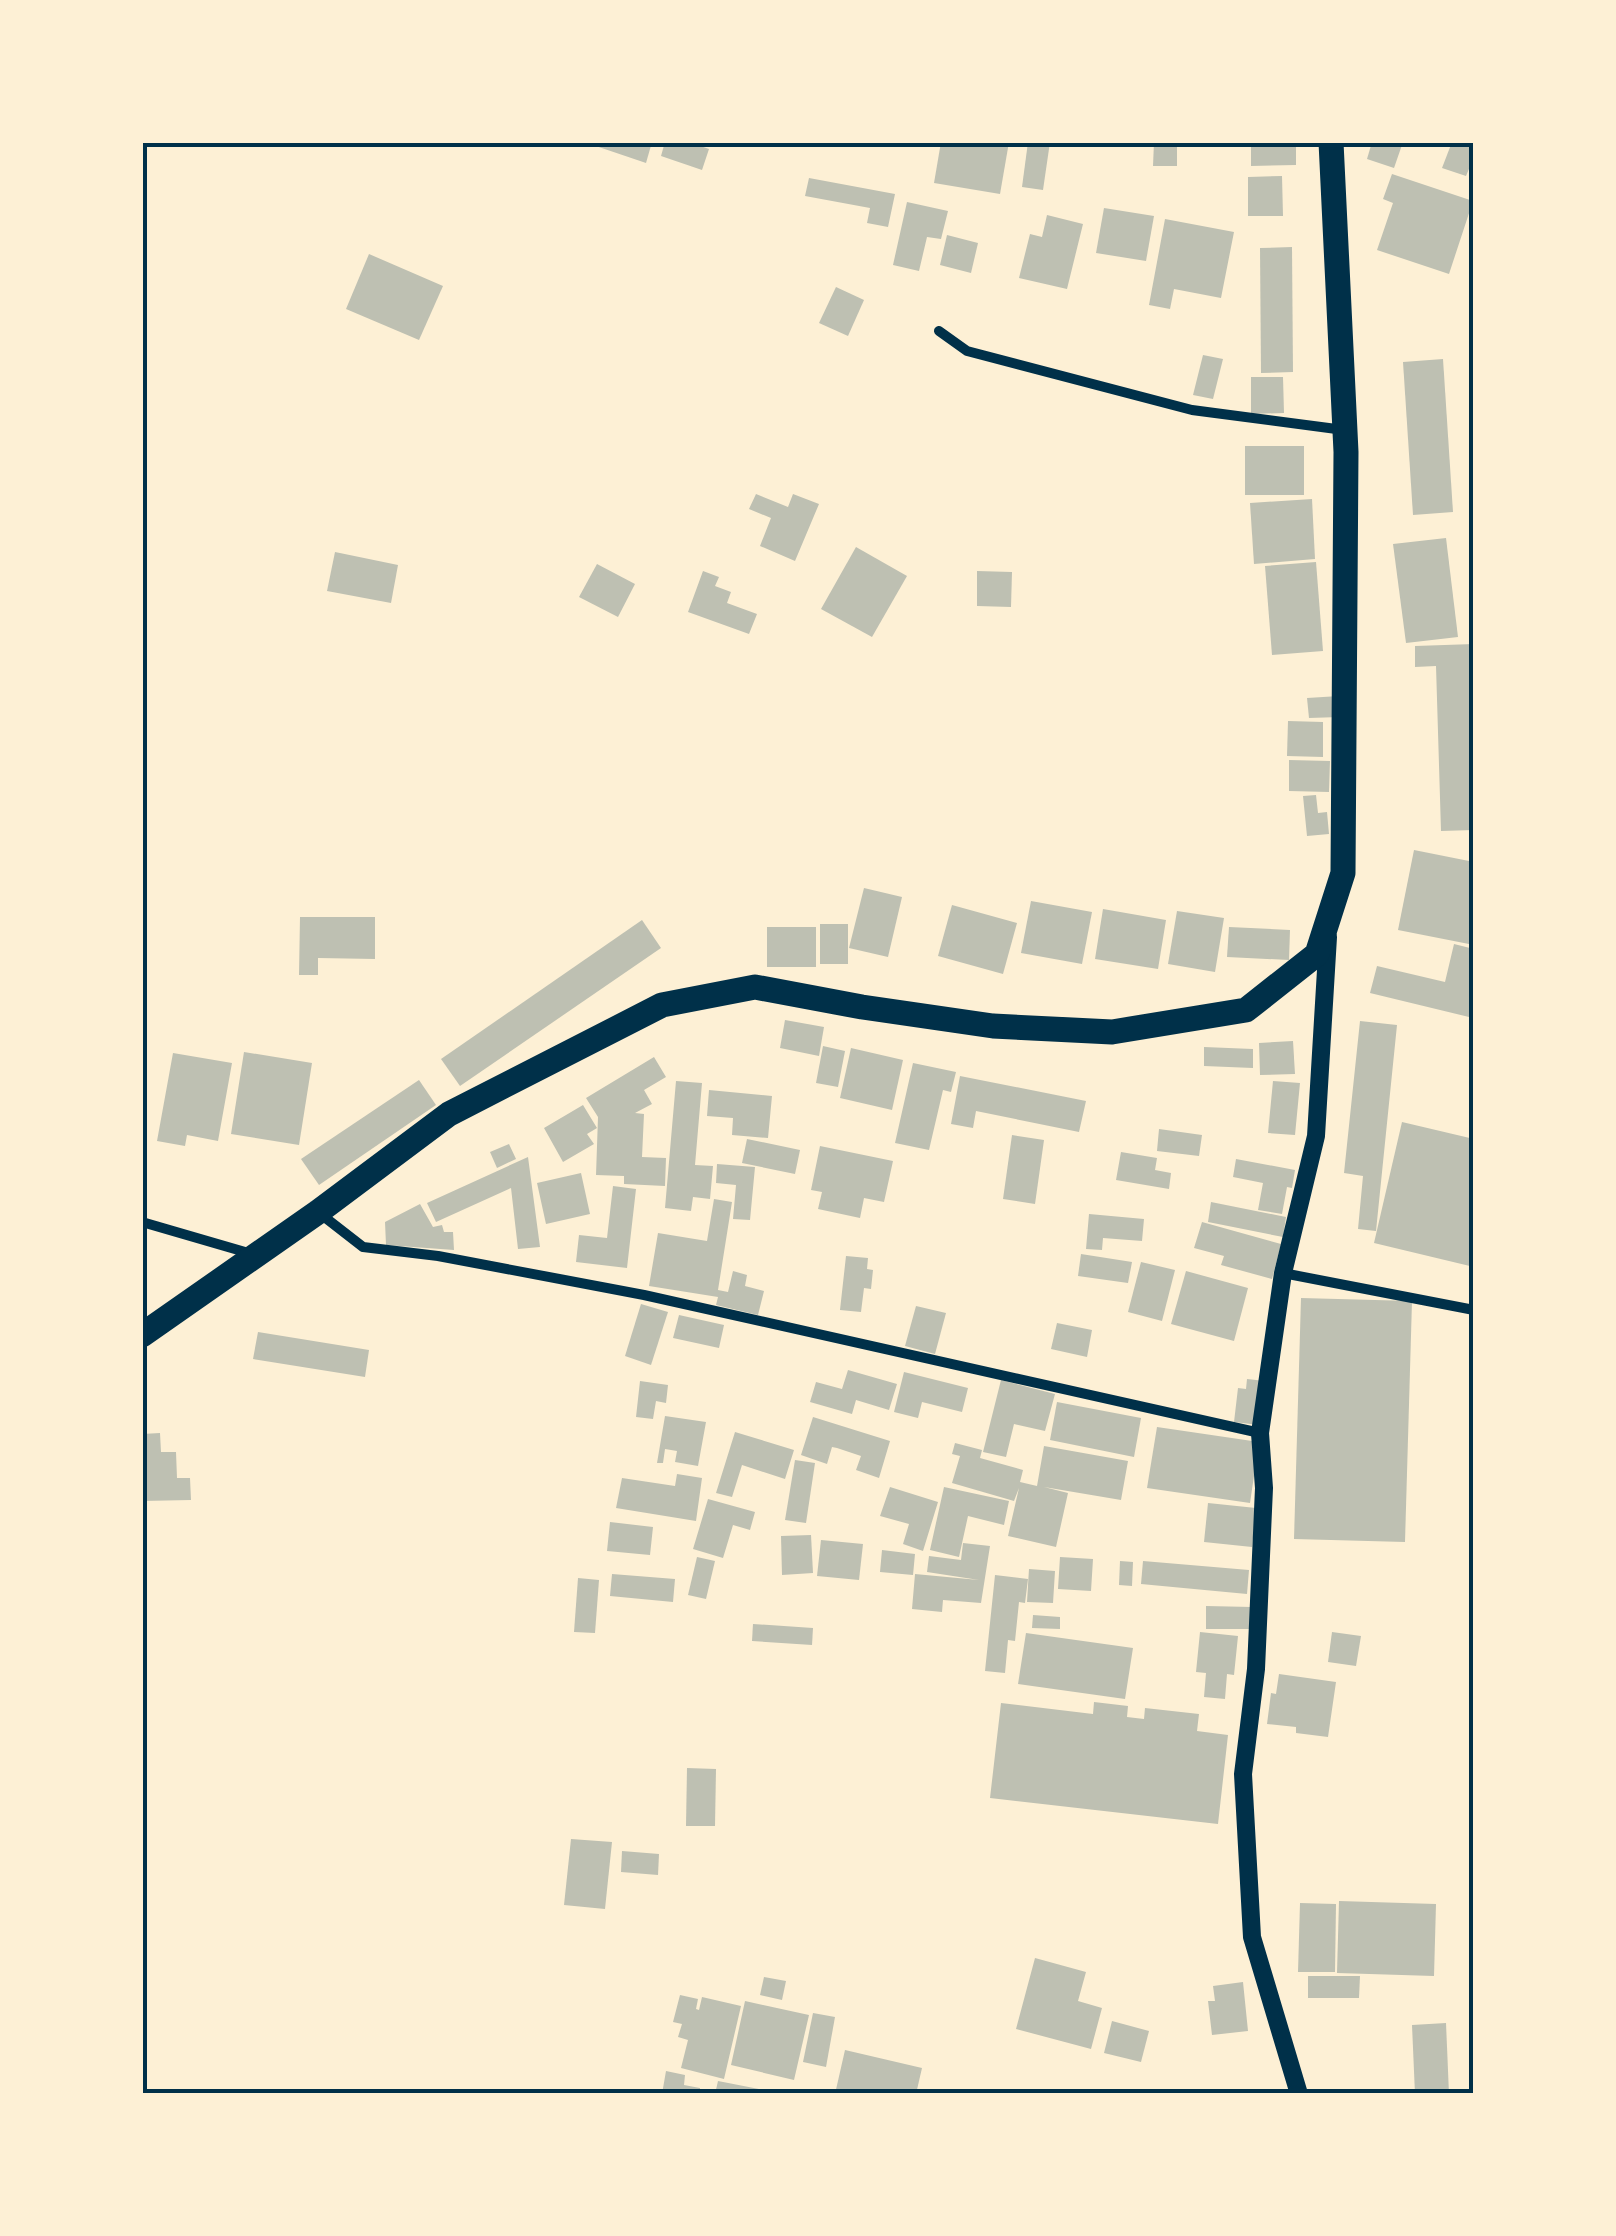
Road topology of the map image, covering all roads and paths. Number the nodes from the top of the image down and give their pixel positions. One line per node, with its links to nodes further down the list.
1 (1331, 142): 3 (main road)
2 (939, 331): 3 (street)
3 (1345, 430): 4 (main road)
4 (1330, 917): 5 (main road); 8 (street)
5 (318, 1212): 7 (main road); 11 (street)
6 (142, 1222): 7 (street)
7 (254, 1254): 10 (main road)
8 (1283, 1272): 9 (street); 11 (street)
9 (1474, 1310)
10 (142, 1334)
11 (1260, 1433): 12 (street)
12 (1298, 2094)

